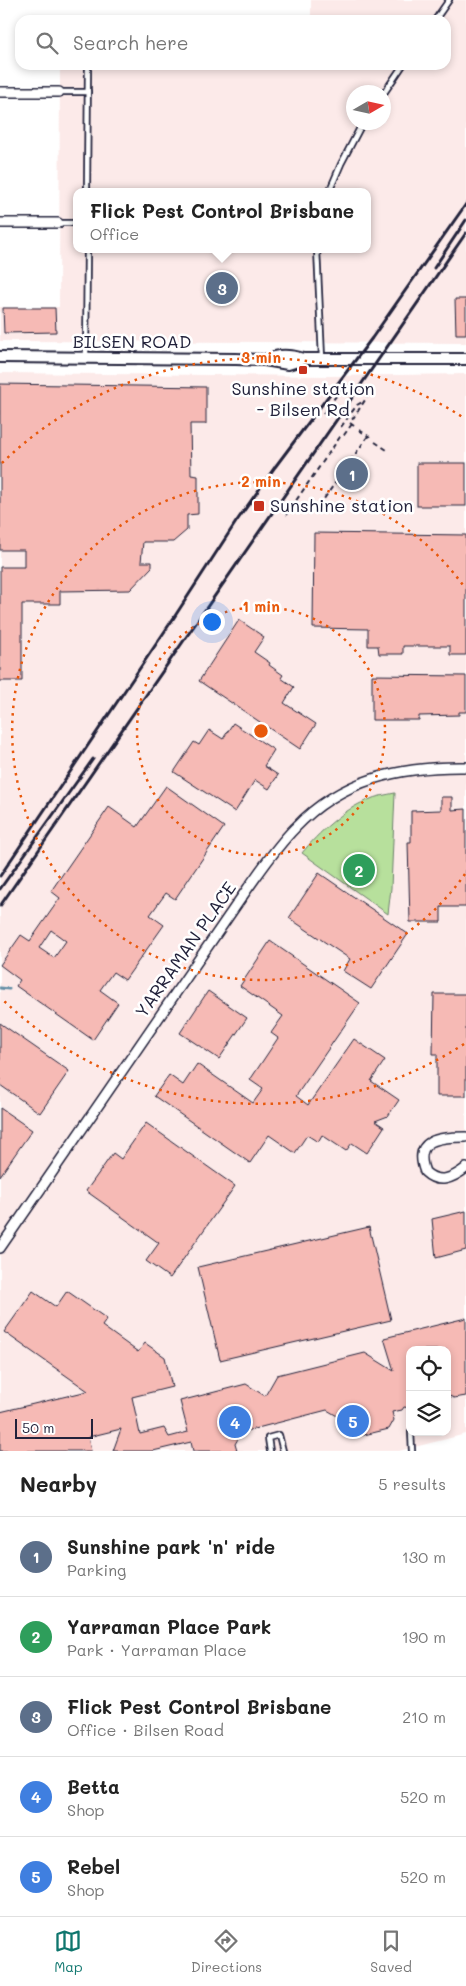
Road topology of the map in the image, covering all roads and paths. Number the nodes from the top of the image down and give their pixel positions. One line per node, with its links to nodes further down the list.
1 (449, 0): 2 (lane)
2 (438, 15)
3 (88, 70): 8 (lane)
4 (400, 70): 5 (lane)
5 (389, 85)
6 (0, 92): 7 (street)
7 (59, 92): 8 (lane)
8 (88, 92): 10 (lane)
9 (359, 130): 11 (lane)
10 (87, 188)
11 (331, 188)
12 (0, 223): 13 (street)
13 (58, 223): 14 (lane)
14 (73, 223)
15 (87, 253): 18 (lane)
16 (317, 253): 20 (lane)
17 (0, 357): 18 (street, BILSEN ROAD)
18 (86, 358): 20 (street, BILSEN ROAD)
19 (466, 359): 20 (street, BILSEN ROAD)
20 (322, 360)
21 (346, 382): 24 (path)
22 (369, 394): 23 (path)
23 (366, 400): 25 (path); 30 (path)
24 (323, 414)
25 (341, 427)
26 (359, 430): 29 (path)
27 (375, 442): 28 (path)
28 (387, 450)
29 (319, 506)
30 (286, 515)
31 (466, 767): 34 (street, YARRAMAN PLACE)
32 (466, 1137): 33 (street)
33 (466, 1168)
34 (0, 1248)
35 (411, 1436): 38 (lane)
36 (270, 1451): 37 (lane)
37 (283, 1451)
38 (412, 1451)

